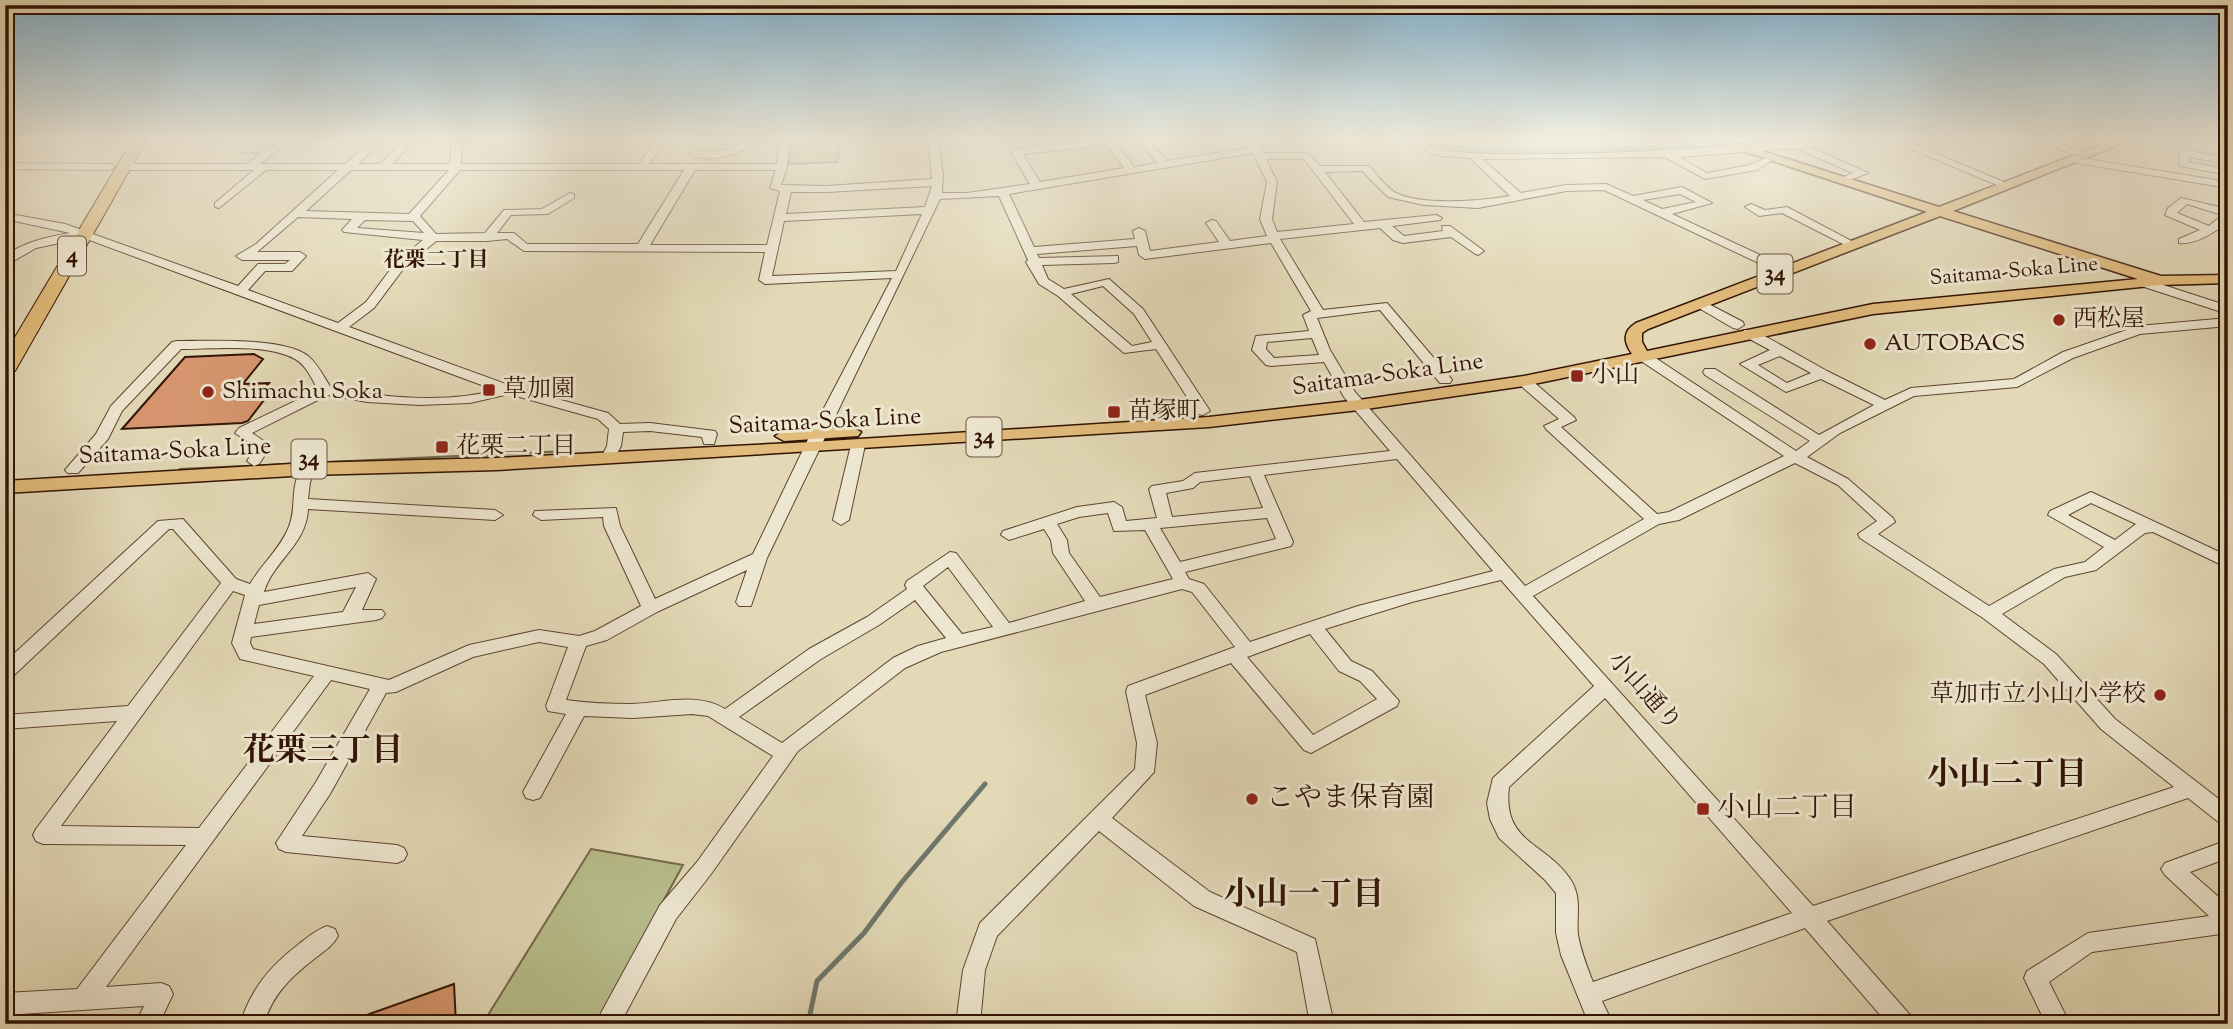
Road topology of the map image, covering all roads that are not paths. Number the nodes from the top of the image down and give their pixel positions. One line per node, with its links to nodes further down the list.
1 (104, 189): 40 (highway, 4)
2 (238, 189): 23 (street)
3 (324, 189): 28 (street)
4 (438, 189): 32 (street)
5 (677, 189): 47 (street)
6 (786, 189): 33 (street)
7 (937, 189): 18 (street); 25 (street)
8 (1020, 189): 18 (street)
9 (1271, 189): 41 (street)
10 (1333, 189): 37 (street)
11 (1386, 189): 22 (street)
12 (1509, 189): 20 (street)
13 (1571, 189): 20 (street)
14 (1608, 189): 21 (street)
15 (1859, 189): 26 (main road)
16 (1872, 189): 26 (main road)
17 (1998, 189): 26 (main road, 34)
18 (1003, 192): 50 (street)
19 (570, 196): 42 (street)
20 (1518, 197): 22 (street)
21 (1632, 199): 27 (street); 27 (street)
22 (1424, 202): 34 (street)
23 (219, 205)
24 (1751, 207): 46 (street)
25 (929, 210): 33 (street); 54 (street)
26 (1936, 212): 46 (main road, 34); 56 (main road); 57 (main road)
27 (1661, 213): 53 (street)
28 (296, 214): 31 (street); 58 (street)
29 (2228, 214): 38 (street); 38 (street)
30 (5, 216): 40 (street)
31 (361, 217): 32 (street); 43 (street)
32 (416, 218): 43 (street)
33 (779, 218): 48 (street)
34 (1436, 218): 36 (street); 39 (street)
35 (1212, 223): 45 (street)
36 (1384, 225): 37 (street); 39 (street)
37 (1362, 227): 41 (street)
38 (2210, 230): 44 (street)
39 (1452, 233): 49 (street)
40 (76, 234): 51 (street); 58 (street); 69 (highway, 4); 74 (highway, 4)
41 (1274, 237): 45 (street); 64 (street)
42 (487, 238): 43 (street); 47 (street)
43 (431, 239): 66 (street)
44 (2183, 241)
45 (1227, 245): 50 (street)
46 (1853, 245): 53 (main road, 34)
47 (642, 248): 48 (street)
48 (771, 250): 54 (street)
49 (1478, 251)
50 (1030, 257): 52 (street); 59 (street)
51 (8, 258)
52 (1114, 259)
53 (1784, 271): 61 (main road, 34)
54 (900, 274): 84 (street)
55 (2228, 279): 56 (main road)
56 (2160, 281): 57 (main road, Saitama-Soka Line / 34); 60 (street)
57 (2143, 282): 62 (main road, Saitama-Soka Line / 34); 63 (street)
58 (241, 290): 66 (street)
59 (1062, 293): 70 (street); 70 (street)
60 (2228, 302)
61 (1701, 304): 67 (street); 71 (main road, 34)
62 (1873, 309): 67 (main road, Saitama-Soka Line / 34)
63 (2228, 310)
64 (1319, 313): 68 (street); 76 (street)
65 (2228, 322): 82 (street)
66 (341, 327): 79 (street)
67 (1743, 329): 71 (main road, Saitama-Soka Line / 34); 72 (street)
68 (1317, 334): 73 (street, 小山通り); 73 (street)
69 (5, 341)
70 (1160, 344): 83 (street)
71 (1639, 351): 76 (main road, Saitama-Soka Line / 34); 77 (main road, Saitama-Soka Line / 34); 78 (street)
72 (1781, 351): 75 (street); 75 (street)
73 (1327, 358): 81 (street, 小山通り)
74 (5, 371)
75 (1822, 374): 82 (street)
76 (1445, 380): 81 (main road, Saitama-Soka Line / 34)
77 (1524, 381): 81 (main road, Saitama-Soka Line / 34); 101 (street)
78 (1680, 382): 85 (street); 89 (street)
79 (509, 390): 80 (street); 86 (street)
80 (326, 391): 90 (street); 92 (street)
81 (1354, 399): 83 (main road, Saitama-Soka Line / 34); 87 (main road, Saitama-Soka Line / 34); 88 (street, 小山通り)
82 (1883, 404): 85 (street)
83 (1203, 411): 84 (main road, Saitama-Soka Line / 34)
84 (815, 440): 86 (main road, Saitama-Soka Line / 34); 86 (main road, Saitama-Soka Line / 34); 87 (main road, Saitama-Soka Line / 34); 107 (street)
85 (1819, 441): 89 (street)
86 (612, 444): 90 (main road, Saitama-Soka Line / 34); 91 (main road, Saitama-Soka Line / 34)
87 (858, 445): 100 (street)
88 (1401, 454): 93 (street); 109 (street, 小山通り)
89 (1796, 456): 101 (street); 119 (street)
90 (254, 461): 92 (main road, Saitama-Soka Line / 34)
91 (307, 469): 95 (main road, Saitama-Soka Line / 34); 96 (street)
92 (74, 470): 94 (main road, Saitama-Soka Line / 34)
93 (1255, 471): 97 (street); 103 (street)
94 (5, 474)
95 (5, 487)
96 (299, 503): 98 (street); 114 (street)
97 (1272, 512): 103 (street); 110 (street)
98 (495, 515)
99 (541, 515): 117 (street)
100 (841, 520)
101 (1654, 520): 113 (street)
102 (1047, 522): 103 (street); 105 (street); 116 (street)
103 (1159, 525): 110 (street)
104 (2155, 527): 106 (street); 106 (street); 108 (street)
105 (1010, 535)
106 (2116, 547): 119 (street)
107 (759, 558): 115 (street); 117 (street)
108 (2228, 563)
109 (1504, 574): 113 (street, 小山通り); 121 (street)
110 (1179, 576): 116 (street); 126 (street)
111 (230, 583): 114 (street); 128 (street); 132 (street)
112 (917, 590): 122 (street); 124 (street); 133 (street)
113 (1521, 593): 130 (street, 小山通り)
114 (255, 596): 120 (street); 123 (street)
115 (745, 601)
116 (1094, 602): 122 (street)
117 (650, 608): 125 (street)
118 (376, 614): 120 (street)
119 (1989, 614): 136 (street)
120 (349, 618): 123 (street)
121 (1314, 627): 126 (street); 126 (street)
122 (1005, 631): 124 (street)
123 (245, 632): 127 (street)
124 (958, 641): 135 (street)
125 (579, 642): 129 (street); 131 (street)
126 (1240, 652): 139 (street)
127 (327, 672): 129 (street); 140 (street)
128 (5, 673)
129 (381, 686): 142 (street)
130 (1606, 686): 143 (street, 小山通り); 146 (street)
131 (579, 709): 133 (street); 137 (street)
132 (135, 713): 134 (street); 140 (street)
133 (725, 718): 135 (street)
134 (5, 722)
135 (786, 755): 151 (street)
136 (2191, 789): 138 (street); 143 (street)
137 (533, 792)
138 (2228, 818)
139 (1099, 819): 152 (street); 153 (street)
140 (202, 837): 147 (street)
141 (2228, 849): 144 (street)
142 (397, 854)
143 (1808, 917): 146 (street); 155 (street, 小山通り)
144 (2228, 921): 156 (street)
145 (327, 936): 150 (street)
146 (1587, 995): 154 (street)
147 (83, 999): 148 (street); 149 (street)
148 (5, 1004)
149 (147, 1024)
150 (252, 1024)
151 (607, 1024)
152 (968, 1024)
153 (1322, 1024)
154 (1601, 1024)
155 (1903, 1024)
156 (2058, 1024)

